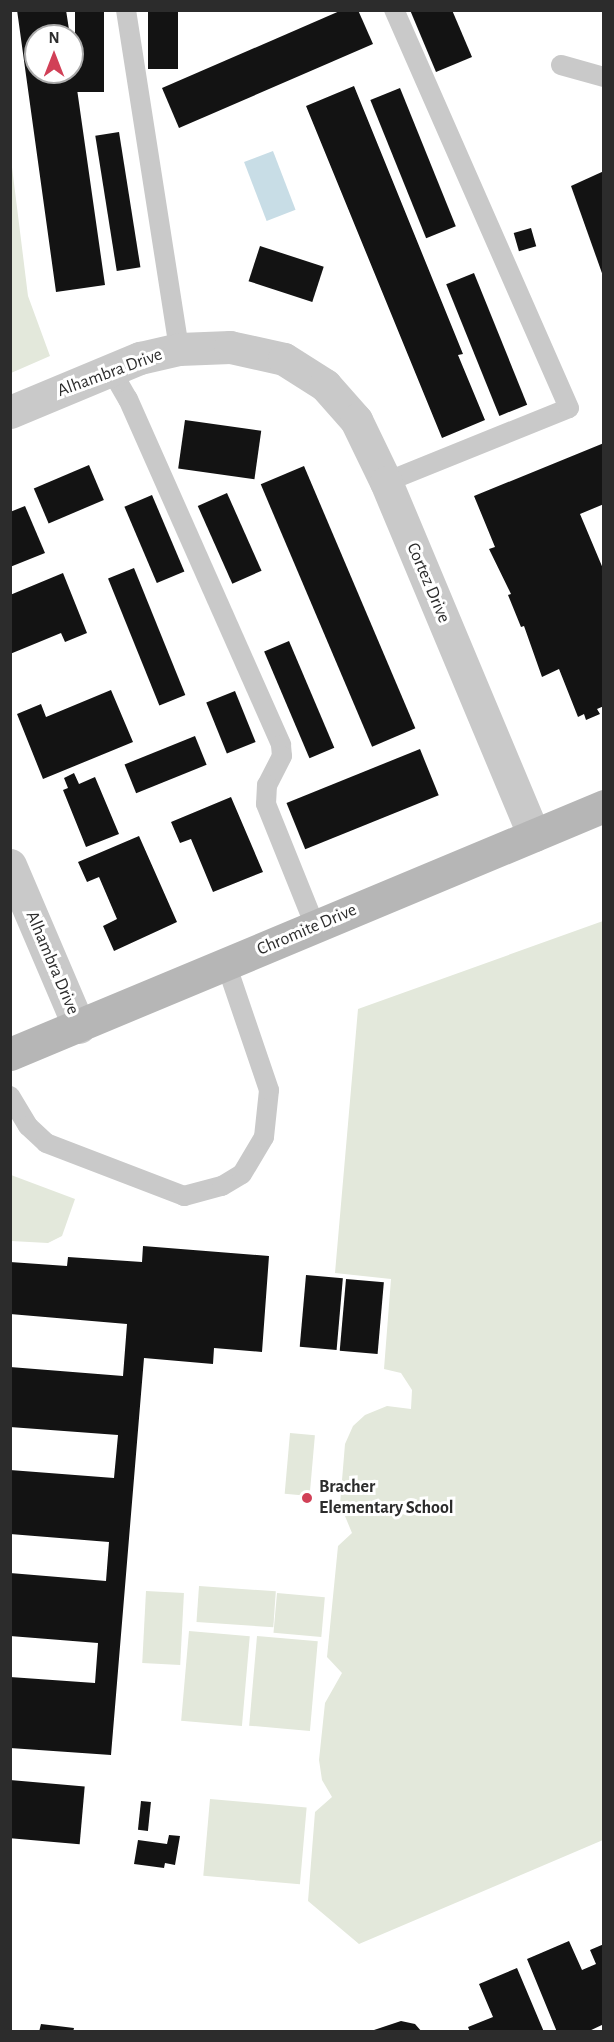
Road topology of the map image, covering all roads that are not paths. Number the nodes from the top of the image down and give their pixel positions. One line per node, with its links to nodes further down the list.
1 (126, 10): 5 (lane)
2 (394, 10): 9 (lane)
3 (561, 65): 4 (lane)
4 (603, 77)
5 (179, 349): 6 (street, Alhambra Drive); 7 (street, Alhambra Drive)
6 (284, 359): 9 (street, Cortez Drive)
7 (111, 370): 8 (street, Alhambra Drive); 13 (lane)
8 (10, 412)
9 (386, 483): 11 (street, Cortez Drive)
10 (603, 806): 11 (street, Chromite Drive)
11 (534, 835): 13 (street, Chromite Drive)
12 (10, 865): 15 (street, Alhambra Drive)
13 (315, 926): 14 (street, Chromite Drive)
14 (226, 964): 15 (street, Chromite Drive); 17 (lane)
15 (79, 1027): 16 (street, Chromite Drive)
16 (10, 1054)
17 (10, 1096)

